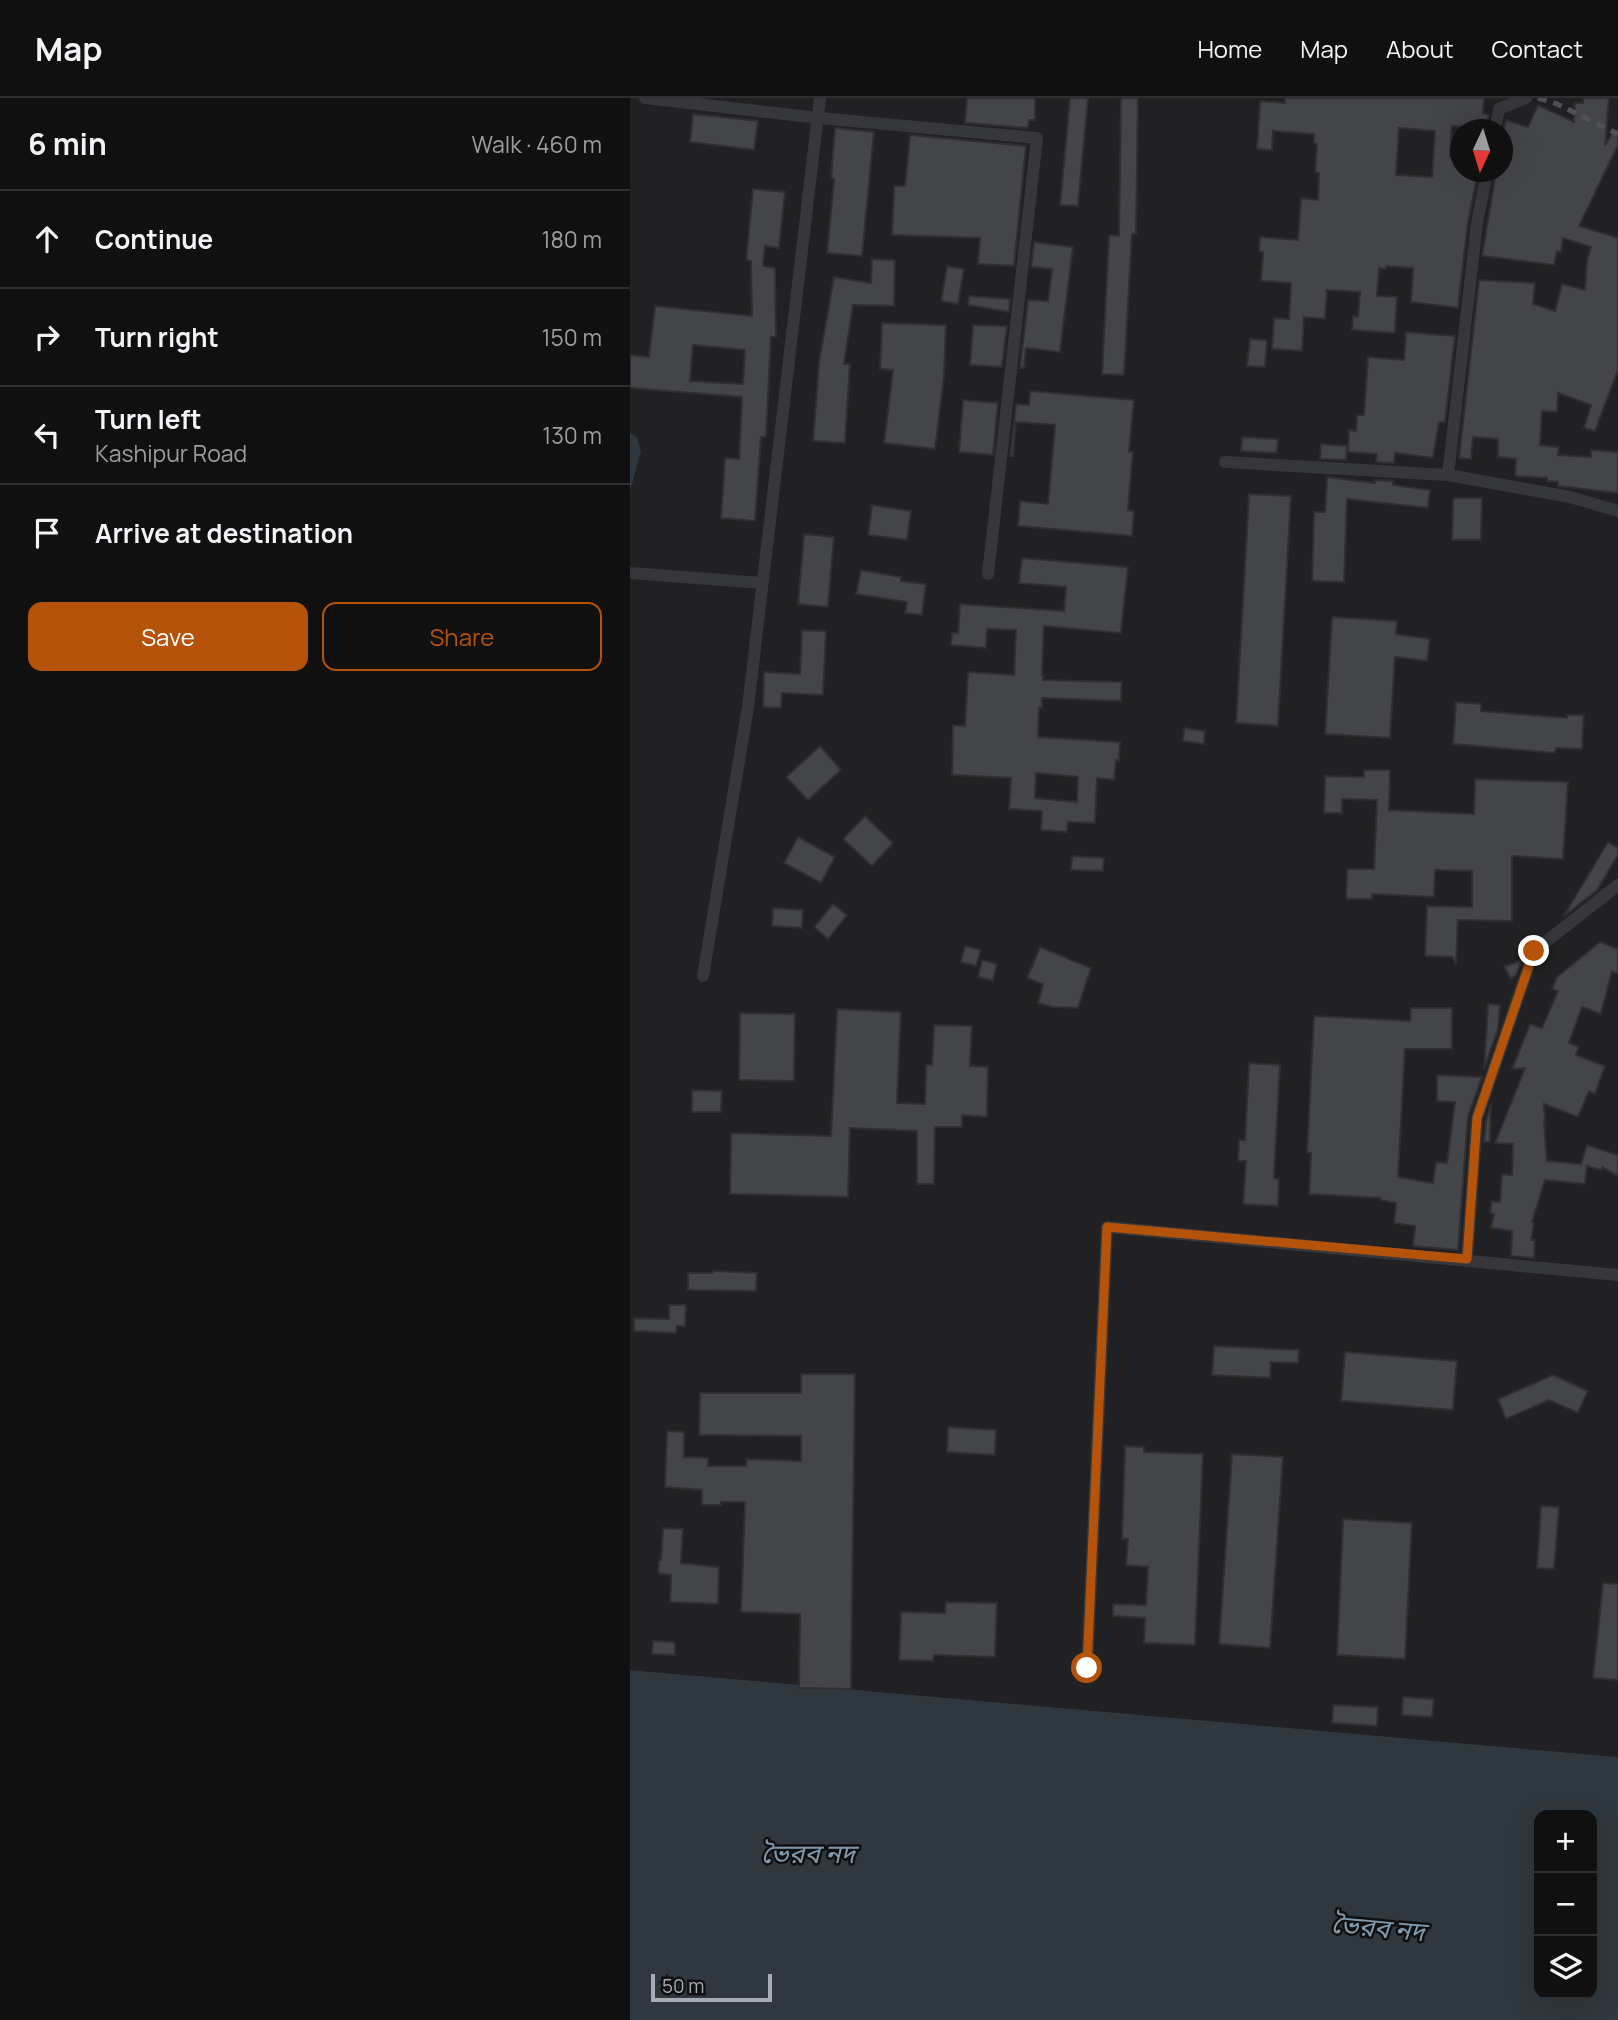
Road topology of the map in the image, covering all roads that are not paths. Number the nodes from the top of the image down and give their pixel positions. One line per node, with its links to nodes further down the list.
1 (645, 98): 4 (street)
2 (820, 98): 4 (street)
3 (1526, 98): 5 (street)
4 (819, 118): 11 (street); 12 (street)
5 (1497, 119)
6 (1485, 182): 8 (street)
7 (1225, 462): 8 (street)
8 (1448, 475): 9 (street)
9 (1618, 511)
10 (630, 573): 12 (street)
11 (989, 574)
12 (762, 583): 14 (street)
13 (1617, 888): 15 (street)
14 (703, 976)
15 (1467, 1259): 16 (street); 17 (street)
16 (1618, 1275)
17 (1087, 1668)

